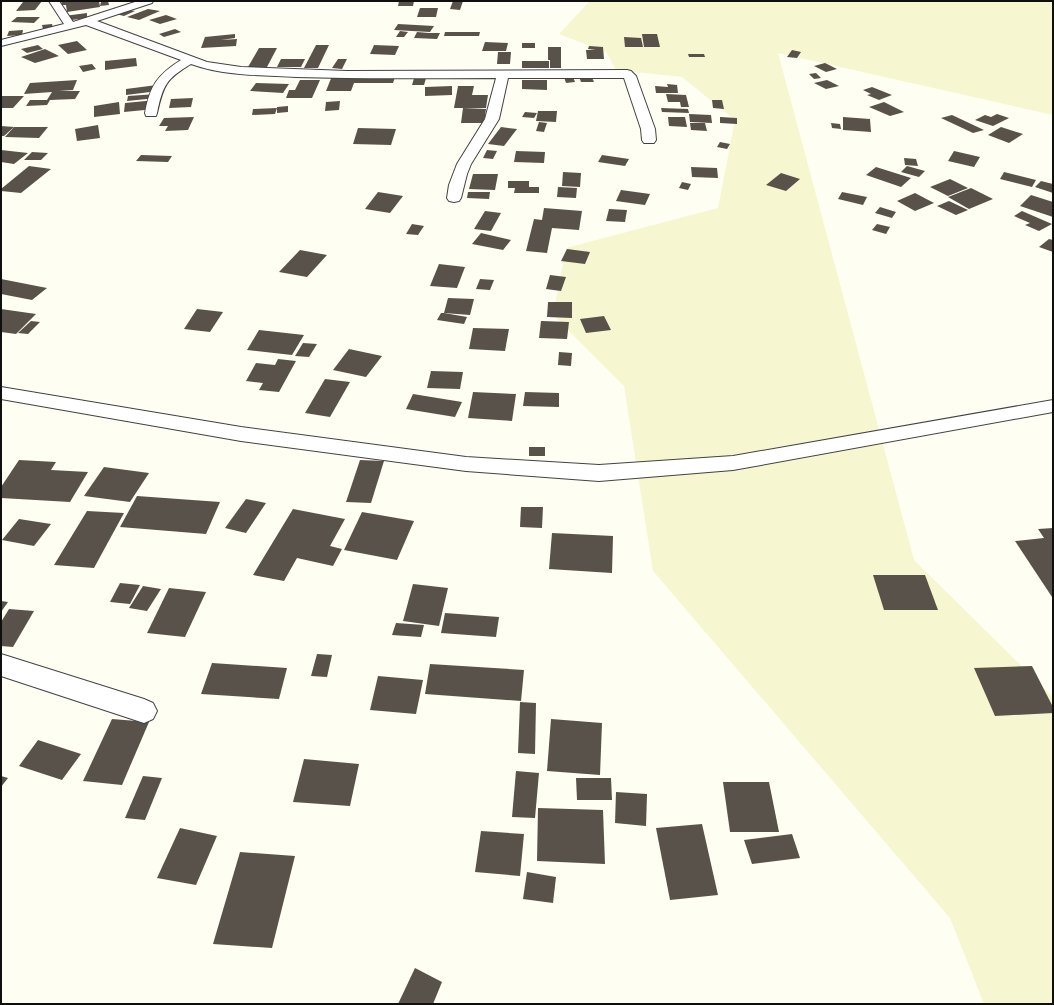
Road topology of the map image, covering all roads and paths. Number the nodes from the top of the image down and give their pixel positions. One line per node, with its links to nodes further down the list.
1 (54, 1): 4 (street)
2 (148, 1): 3 (street)
3 (87, 21): 4 (street); 6 (street)
4 (71, 26): 5 (street)
5 (1, 43)
6 (189, 60): 7 (street); 8 (street)
7 (503, 74): 9 (street); 10 (street)
8 (151, 113)
9 (649, 140)
10 (454, 198)
11 (1, 393): 12 (street)
12 (1053, 406)
13 (1, 665): 14 (street)
14 (144, 711)

